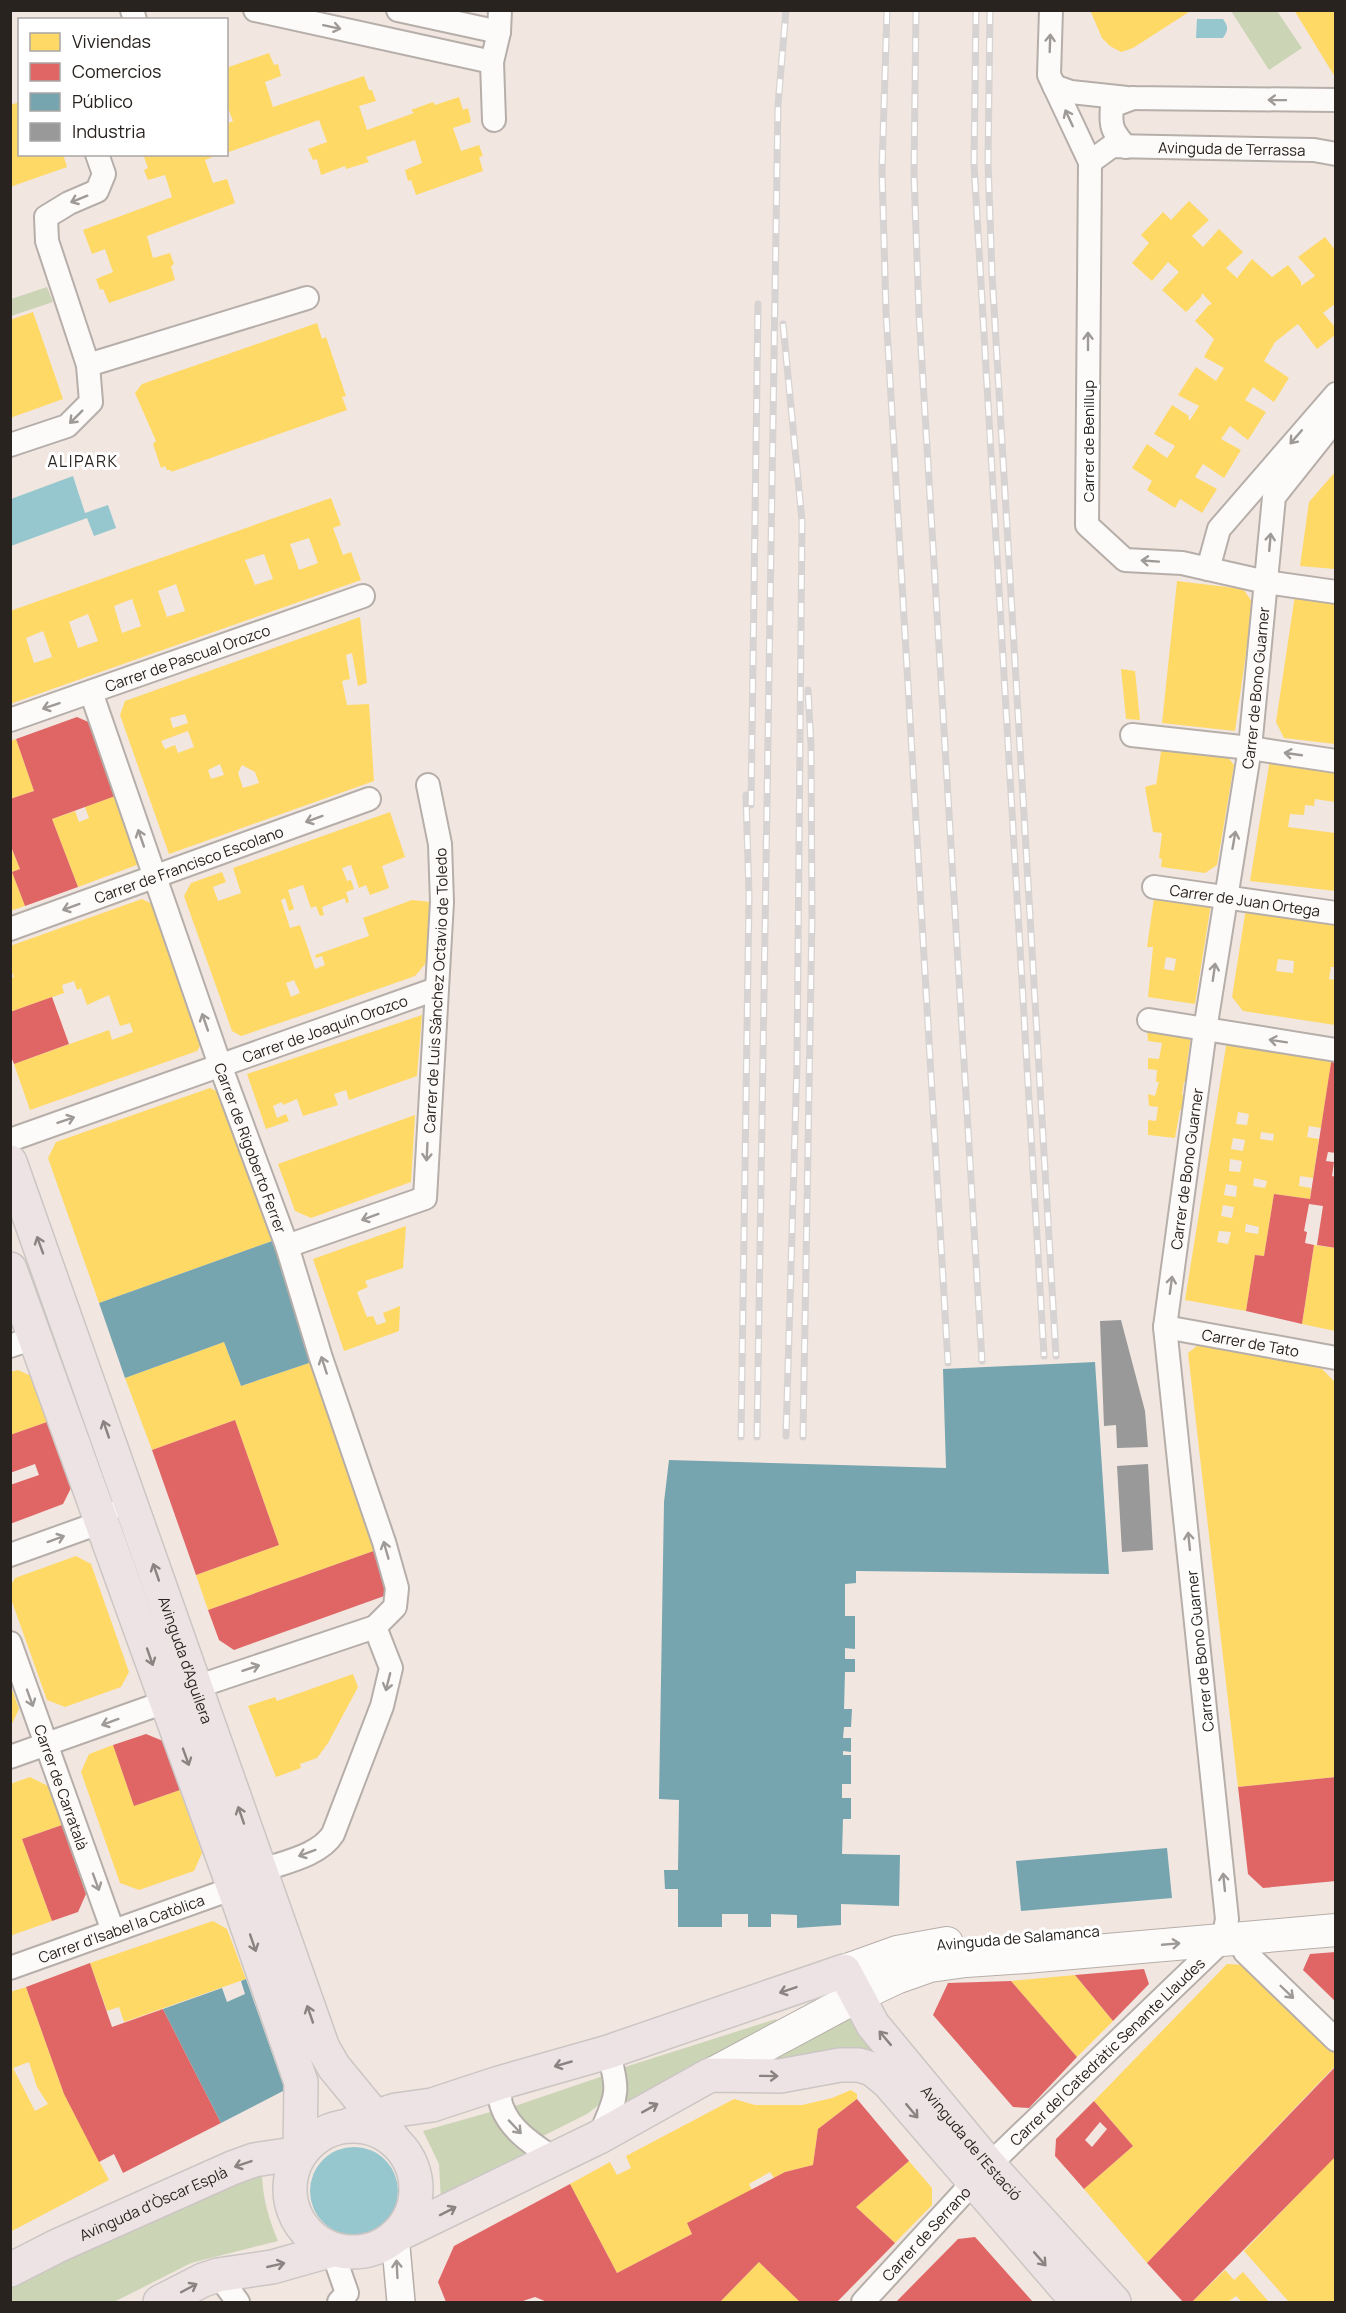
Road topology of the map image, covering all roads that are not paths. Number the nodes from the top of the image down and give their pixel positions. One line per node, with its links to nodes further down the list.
1 (255, 10): 5 (street, one-way to 5)
2 (398, 10): 4 (street)
3 (1051, 10): 6 (street, one-way to 3)
4 (500, 21): 5 (street)
5 (492, 62): 9 (street)
6 (1054, 86): 7 (street); 13 (street, one-way to 6)
7 (1133, 98): 8 (street, one-way to 7); 10 (street)
8 (1335, 100)
9 (494, 120)
10 (1126, 147): 11 (street, Avinguda de Terrassa); 13 (street, Avinguda de Terrassa)
11 (1335, 154)
12 (98, 156): 15 (street, one-way to 15)
13 (1090, 162): 20 (street, Carrer de Benillup, one-way to 13)
14 (307, 298): 15 (street)
15 (88, 365): 19 (street, one-way to 19)
16 (1335, 394): 20 (street, one-way to 20)
17 (1335, 419): 18 (street, Carrer de Bono Guarner)
18 (1326, 445): 21 (street, Carrer de Bono Guarner, one-way to 18)
19 (10, 446)
20 (1208, 569): 21 (street, Carrer de Benillup)
21 (1266, 582): 22 (street, Carrer de Benillup); 27 (street, Carrer de Bono Guarner)
22 (1335, 592)
23 (363, 596): 24 (street, Carrer de Pascual Orozco)
24 (90, 692): 25 (street, Carrer de Pascual Orozco, one-way to 25); 31 (street, Carrer de Rigoberto Ferrer, one-way to 24)
25 (10, 720)
26 (1132, 735): 27 (street)
27 (1250, 748): 28 (street, one-way to 27); 33 (street, Carrer de Bono Guarner, one-way to 27)
28 (1335, 761)
29 (428, 785): 36 (street, Carrer de Luis Sánchez Octavio de Toledo)
30 (369, 799): 31 (street, Carrer de Francisco Escolano, one-way to 31)
31 (154, 877): 35 (street, Carrer de Francisco Escolano, one-way to 35); 40 (street, Carrer de Rigoberto Ferrer, one-way to 31)
32 (1154, 887): 33 (street, Carrer de Juan Ortega)
33 (1225, 897): 34 (street, Carrer de Juan Ortega); 38 (street, Carrer de Bono Guarner, one-way to 33)
34 (1335, 913)
35 (10, 928)
36 (436, 989): 40 (street, Carrer de Joaquín Orozco); 43 (street, Carrer de Luis Sánchez Octavio de Toledo, one-way to 43)
37 (1149, 1020): 38 (street)
38 (1205, 1030): 39 (street, one-way to 38); 45 (street, Carrer de Bono Guarner, one-way to 38)
39 (1335, 1050)
40 (220, 1065): 41 (street, Carrer de Joaquín Orozco, one-way to 40); 43 (street, Carrer de Rigoberto Ferrer)
41 (10, 1140)
42 (10, 1162): 48 (main road, Avinguda d'Aguilera, one-way to 42)
43 (287, 1246): 51 (street, Carrer de Rigoberto Ferrer, one-way to 43)
44 (10, 1269): 46 (main road, Avinguda d'Aguilera)
45 (1165, 1327): 47 (street, Carrer de Tato); 61 (street, Carrer de Bono Guarner, one-way to 45)
46 (23, 1342): 49 (main road, Avinguda d'Aguilera)
47 (1335, 1358)
48 (125, 1484): 49 (street); 53 (main road, Avinguda d'Aguilera, one-way to 48)
49 (102, 1522): 50 (street, one-way to 49); 54 (main road, Avinguda d'Aguilera, one-way to 54)
50 (10, 1555)
51 (375, 1627): 53 (street, one-way to 51); 57 (street, Carrer d'Isabel la Catòlica, one-way to 57)
52 (10, 1643): 55 (street, Carrer de Carratalà, one-way to 55)
53 (196, 1686): 57 (main road, Avinguda d'Aguilera, one-way to 53)
54 (165, 1702): 55 (street, one-way to 55); 57 (main road, Avinguda d'Aguilera, one-way to 57)
55 (47, 1744): 56 (street); 60 (street, Carrer de Carratalà, one-way to 60)
56 (10, 1757)
57 (247, 1879): 60 (street, Carrer d'Isabel la Catòlica); 68 (main road, Avinguda d'Aguilera, one-way to 57); 70 (main road, Avinguda d'Aguilera, one-way to 70)
58 (1335, 1909): 61 (main road, Avinguda de Salamanca)
59 (1335, 1930): 61 (main road, Avinguda de Salamanca)
60 (113, 1931): 62 (street, Carrer d'Isabel la Catòlica)
61 (1230, 1932): 63 (main road, Avinguda de Salamanca); 64 (street, one-way to 64); 72 (street, Carrer del Catedràtic Senante Llaudes)
62 (10, 1968)
63 (851, 1984): 65 (main road, Avinguda de Salamanca, one-way to 65); 66 (main road, Avinguda de Salamanca); 72 (main road, Avinguda de l'Estació, one-way to 63)
64 (1335, 2040)
65 (608, 2052): 67 (main road, Avinguda de Salamanca, one-way to 67); 69 (street)
66 (710, 2075): 69 (main road, Avinguda de Salamanca, one-way to 66); 72 (main road, Avinguda de l'Estació, one-way to 72)
67 (499, 2083): 68 (main road, Avinguda de Salamanca); 71 (street, one-way to 71)
68 (373, 2128): 70 (main road); 73 (main road)
69 (599, 2137): 71 (main road, Avinguda de Salamanca)
70 (300, 2153): 74 (main road); 75 (main road, Avinguda d'Òscar Esplà, one-way to 75)
71 (553, 2158): 73 (main road, Avinguda de Salamanca, one-way to 71)
72 (981, 2174): 81 (street, Carrer de Serrano); 82 (main road, Avinguda de l'Estació, one-way to 82); 83 (main road, Avinguda de l'Estació)
73 (396, 2236): 74 (main road); 80 (street, one-way to 73)
74 (332, 2250): 76 (main road, one-way to 74); 79 (street)
75 (10, 2270)
76 (218, 2275): 77 (main road, one-way to 76); 78 (street)
77 (160, 2302)
78 (238, 2302)
79 (339, 2302)
80 (401, 2302)
81 (863, 2302)
82 (1078, 2302)
83 (1114, 2302)

